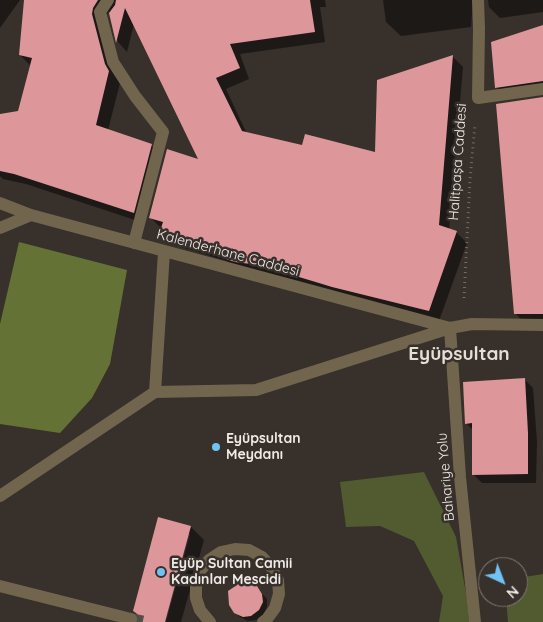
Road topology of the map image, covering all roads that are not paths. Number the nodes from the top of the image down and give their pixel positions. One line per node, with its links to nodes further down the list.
1 (108, 0): 7 (street)
2 (478, 0): 3 (street, Halitpaşa Caddesi)
3 (543, 89)
4 (0, 203): 5 (street, Kalenderhane Caddesi)
5 (31, 215): 6 (street); 7 (street, Kalenderhane Caddesi)
6 (0, 228)
7 (134, 243): 8 (street, Kalenderhane Caddesi)
8 (164, 252): 10 (street, Kalenderhane Caddesi); 11 (street)
9 (543, 325): 10 (street)
10 (456, 327): 11 (street); 17 (street, Bahariye Yolu)
11 (155, 392): 12 (street)
12 (0, 496)
13 (0, 586): 14 (street)
14 (131, 619)
15 (209, 622): 16 (street)
16 (263, 622)
17 (475, 622)

